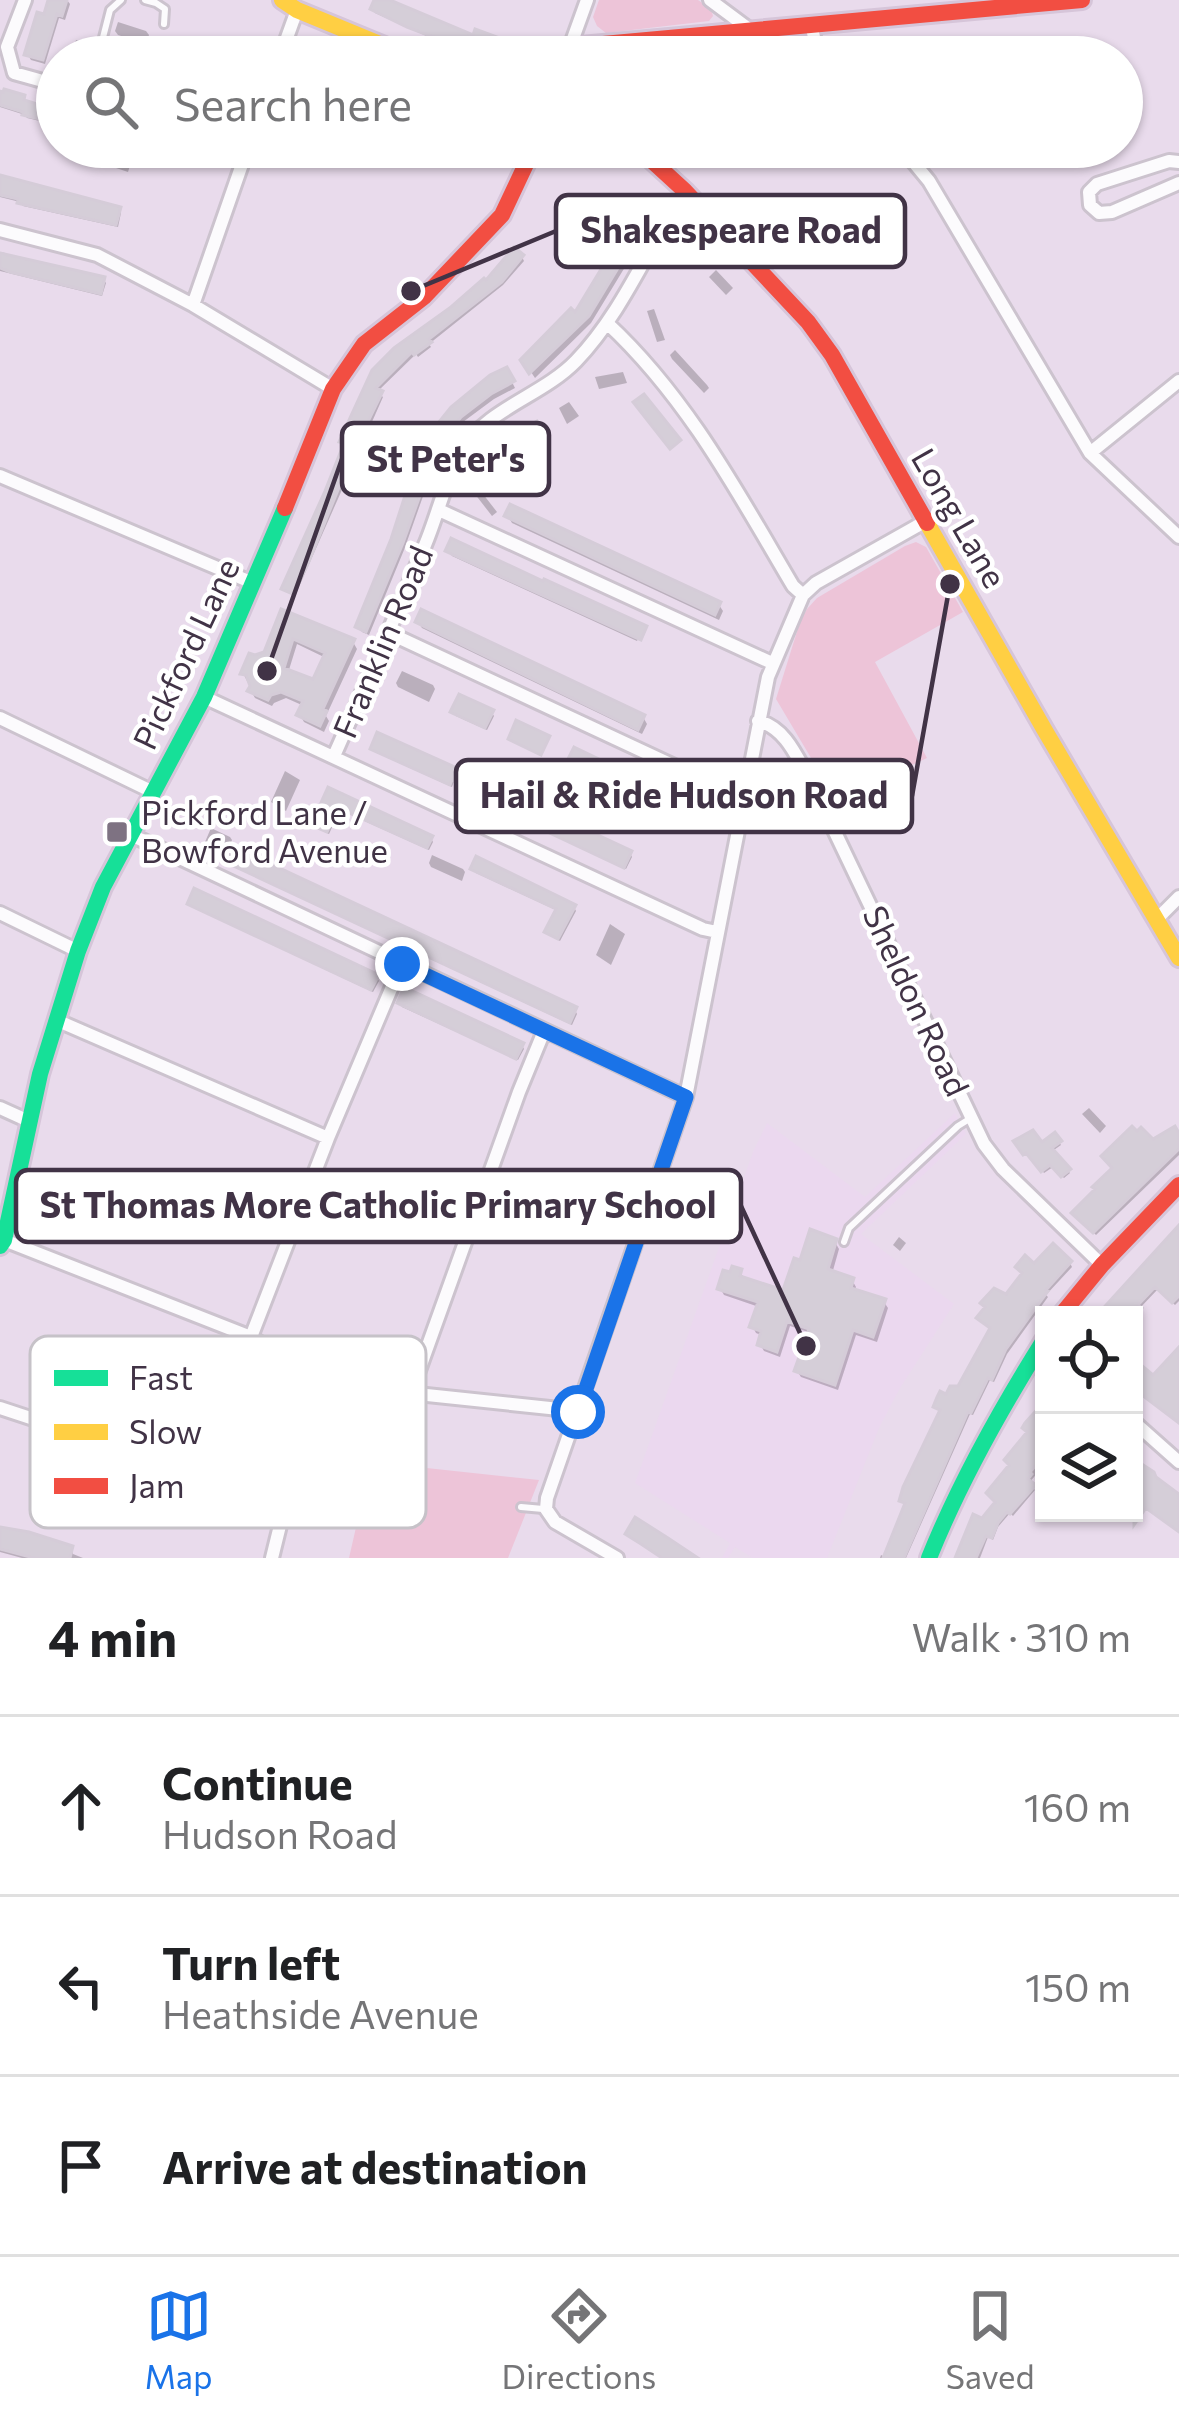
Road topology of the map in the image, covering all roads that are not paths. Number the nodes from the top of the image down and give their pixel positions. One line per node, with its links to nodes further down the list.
1 (25, 0): 17 (street)
2 (121, 0): 11 (lane)
3 (145, 0): 8 (lane)
4 (587, 0): 14 (street)
5 (710, 0): 10 (street)
6 (1082, 0): 9 (street)
7 (289, 5): 12 (street); 13 (street)
8 (164, 24)
9 (811, 24): 10 (street); 16 (street)
10 (749, 29): 15 (street)
11 (103, 36)
12 (284, 36)
13 (362, 36)
14 (574, 36)
15 (694, 36)
16 (814, 36)
17 (36, 80)
18 (1179, 161): 23 (street)
19 (241, 168): 26 (street)
20 (524, 168): 29 (street, Pickford Lane)
21 (660, 168): 24 (street, Long Lane)
22 (918, 168): 30 (street)
23 (1179, 183)
24 (685, 191): 27 (street, Franklin Road); 33 (street, Long Lane)
25 (0, 230): 26 (street)
26 (193, 305): 29 (street)
27 (607, 323): 32 (street, Franklin Road); 36 (street)
28 (1179, 381): 30 (street)
29 (333, 389): 35 (street, Pickford Lane)
30 (1090, 453): 34 (street)
31 (0, 476): 35 (street)
32 (440, 510): 37 (street, Franklin Road); 38 (street)
33 (926, 521): 36 (street); 48 (street, Long Lane)
34 (1179, 537)
35 (254, 583): 39 (street, Pickford Lane)
36 (802, 595): 38 (street)
37 (389, 633): 42 (street, Franklin Road); 44 (street)
38 (772, 663): 41 (street)
39 (204, 697): 42 (street); 43 (street, Pickford Lane)
40 (0, 718): 43 (street)
41 (758, 721): 44 (street); 57 (street, Sheldon Road)
42 (334, 756): 49 (street)
43 (153, 792): 45 (street, Pickford Lane)
44 (743, 798): 49 (street)
45 (129, 834): 50 (street, Pickford Lane); 52 (street)
46 (1179, 898): 48 (street)
47 (0, 913): 50 (street)
48 (1156, 920): 51 (street, Long Lane)
49 (718, 932): 55 (street)
50 (78, 951): 53 (street, Pickford Lane)
51 (1179, 958)
52 (402, 964): 54 (street); 59 (street)
53 (56, 1020): 58 (street, Pickford Lane); 59 (street)
54 (544, 1031): 55 (street); 67 (street)
55 (686, 1097): 71 (street)
56 (0, 1108): 58 (street)
57 (971, 1118): 61 (lane); 63 (street, Sheldon Road)
58 (31, 1122): 62 (street, Pickford Lane)
59 (328, 1138): 66 (street)
60 (1179, 1185): 63 (street)
61 (844, 1242)
62 (2, 1243): 65 (street)
63 (1102, 1265): 64 (street)
64 (1068, 1306)
65 (248, 1336)
66 (251, 1336)
67 (426, 1351)
68 (1035, 1355): 81 (street)
69 (426, 1396): 71 (street)
70 (0, 1408): 72 (street)
71 (578, 1412): 76 (street)
72 (30, 1418)
73 (1143, 1430): 74 (street)
74 (1179, 1462)
75 (521, 1507): 76 (lane)
76 (546, 1509): 78 (street)
77 (279, 1528): 79 (street)
78 (597, 1553): 80 (street)
79 (272, 1558)
80 (617, 1558)
81 (928, 1558)

